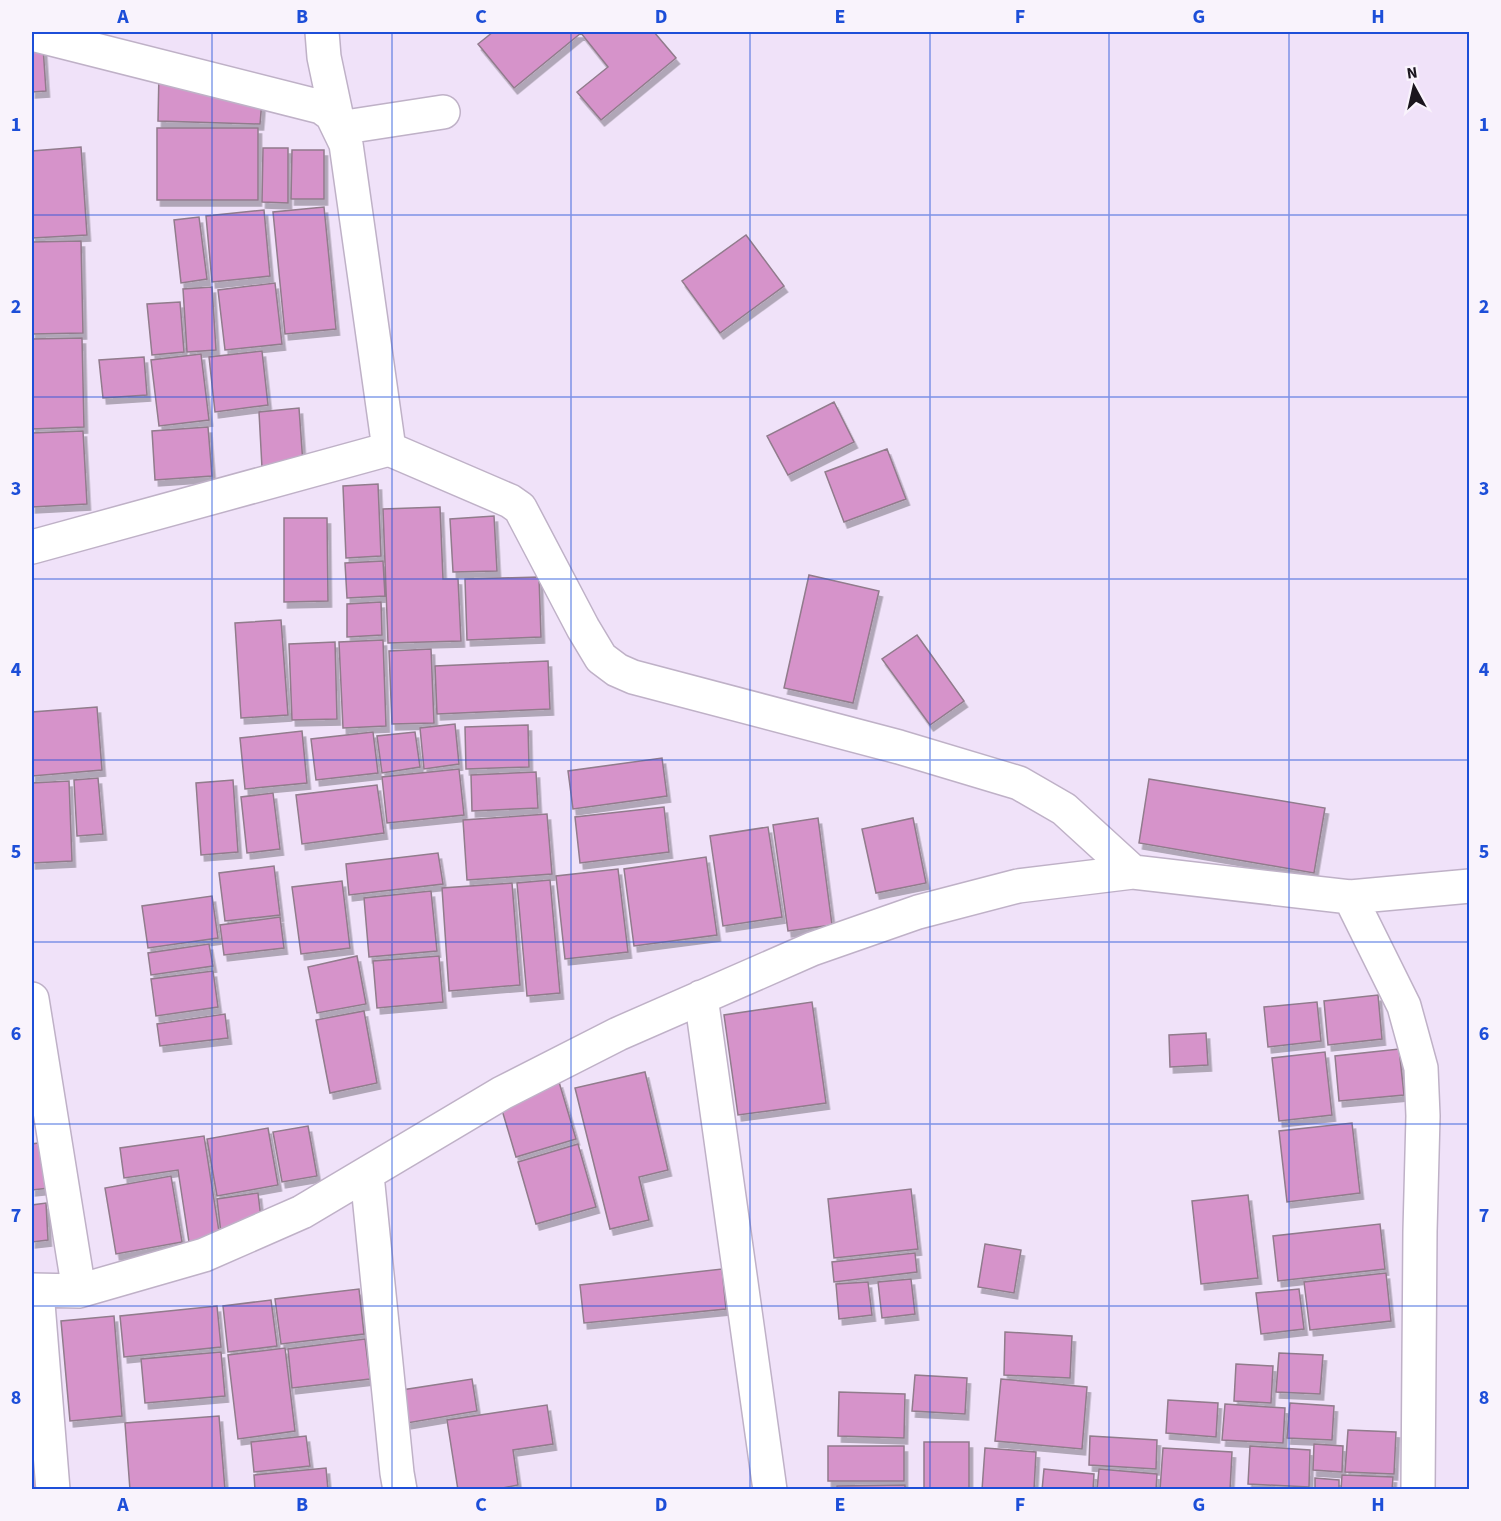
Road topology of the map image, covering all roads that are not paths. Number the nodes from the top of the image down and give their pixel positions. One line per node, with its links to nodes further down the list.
1 (322, 32): 4 (street)
2 (32, 34): 4 (street)
3 (443, 112): 4 (street)
4 (339, 128): 5 (street)
5 (389, 449): 6 (street); 7 (street)
6 (32, 547)
7 (1133, 872): 9 (street); 10 (street)
8 (1470, 886): 9 (street)
9 (1350, 897): 18 (street)
10 (701, 997): 12 (street); 17 (street)
11 (32, 999): 14 (street)
12 (367, 1175): 14 (street); 16 (street)
13 (34, 1290): 14 (street); 15 (street)
14 (79, 1291)
15 (53, 1490)
16 (400, 1490)
17 (770, 1490)
18 (1418, 1490)

